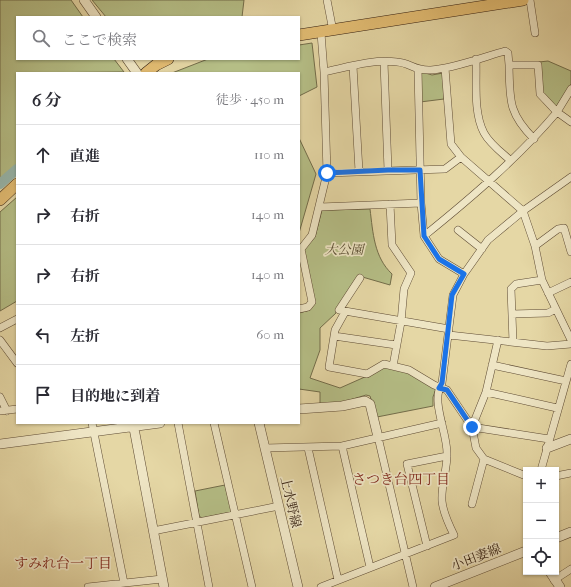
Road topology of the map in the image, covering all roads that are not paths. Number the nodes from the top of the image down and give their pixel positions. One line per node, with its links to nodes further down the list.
1 (84, 0): 5 (street)
2 (327, 0): 6 (street)
3 (523, 0): 6 (highway)
4 (530, 0): 8 (street)
5 (95, 16)
6 (333, 31): 7 (highway)
7 (321, 33): 9 (highway); 20 (street)
8 (535, 33)
9 (300, 35)
10 (476, 59): 14 (street); 16 (street); 26 (street)
11 (128, 60): 18 (street)
12 (166, 60): 19 (highway)
13 (384, 62): 15 (street); 17 (street); 27 (street)
14 (509, 65): 22 (street); 24 (street)
15 (353, 66): 20 (street); 29 (street)
16 (445, 68): 17 (street); 25 (street)
17 (418, 70): 28 (street)
18 (136, 72)
19 (148, 72)
20 (324, 72): 30 (street)
21 (571, 89): 22 (street)
22 (557, 112): 23 (street); 24 (street)
23 (571, 122)
24 (534, 139): 26 (street)
25 (461, 157): 28 (street); 32 (street)
26 (510, 160): 32 (street)
27 (388, 170): 28 (street); 29 (street)
28 (420, 170): 35 (street)
29 (359, 171): 30 (street)
30 (327, 173): 37 (street)
31 (570, 179): 38 (street)
32 (488, 181): 38 (street); 40 (street)
33 (16, 185): 34 (highway)
34 (0, 200)
35 (421, 203): 36 (street); 40 (street)
36 (390, 204): 37 (street); 55 (street)
37 (320, 206): 42 (street)
38 (524, 211): 41 (street); 43 (street)
39 (458, 230): 43 (street)
40 (424, 236): 45 (street)
41 (535, 246): 44 (street); 47 (street)
42 (300, 249): 50 (street)
43 (482, 249): 45 (street)
44 (571, 252)
45 (464, 274): 58 (street)
46 (360, 278): 52 (street)
47 (542, 280): 49 (street); 53 (street)
48 (571, 282): 49 (street)
49 (548, 293): 51 (street)
50 (300, 309)
51 (556, 309): 53 (street); 57 (street)
52 (345, 312): 55 (street); 59 (street)
53 (512, 314): 63 (street)
54 (16, 320): 56 (street)
55 (401, 322): 58 (street); 65 (street)
56 (0, 328)
57 (569, 331): 62 (street)
58 (449, 332): 61 (street); 71 (street)
59 (334, 336): 65 (street); 68 (street)
60 (0, 340): 66 (street)
61 (498, 340): 63 (street); 69 (street)
62 (571, 340)
63 (513, 342): 64 (street)
64 (571, 344)
65 (396, 345): 68 (street)
66 (16, 362)
67 (571, 364): 70 (street)
68 (393, 366): 71 (street)
69 (492, 366): 70 (street); 72 (street)
70 (566, 381): 75 (street)
71 (439, 388): 78 (street); 85 (street)
72 (486, 392): 75 (street); 85 (street)
73 (0, 397): 77 (street)
74 (300, 408): 86 (street)
75 (557, 408): 89 (street)
76 (16, 409): 77 (street)
77 (4, 411)
78 (442, 423): 86 (street); 93 (street)
79 (146, 424): 83 (street)
80 (178, 424): 102 (street)
81 (214, 424): 101 (street)
82 (259, 424): 91 (street, 上水野線)
83 (133, 425): 84 (street); 103 (street)
84 (93, 427): 88 (street); 113 (street)
85 (472, 427): 89 (street); 94 (street)
86 (378, 437): 90 (street); 108 (street)
87 (571, 439): 89 (street)
88 (0, 444)
89 (548, 444): 95 (street)
90 (342, 446): 92 (street); 109 (street)
91 (265, 448): 92 (street); 100 (street, 上水野線)
92 (308, 448): 111 (street)
93 (447, 456): 106 (street); 106 (street)
94 (484, 459): 97 (street); 99 (street)
95 (542, 467)
96 (571, 473): 98 (street)
97 (523, 475)
98 (559, 475)
99 (472, 504)
100 (279, 506): 101 (street); 118 (street, 上水野線)
101 (236, 515): 102 (street); 117 (street)
102 (197, 522): 103 (street); 116 (street)
103 (153, 531): 114 (street)
104 (571, 532): 105 (street)
105 (559, 537)
106 (427, 546): 108 (street)
107 (523, 552): 121 (street, 小田妻線)
108 (404, 554): 109 (street); 120 (street)
109 (370, 568): 111 (street)
110 (571, 569): 112 (street)
111 (338, 580): 119 (street)
112 (554, 580)
113 (124, 583): 114 (street); 115 (street)
114 (163, 583)
115 (88, 587)
116 (209, 587)
117 (252, 587)
118 (298, 587)
119 (320, 587)
120 (413, 587)
121 (435, 587)

